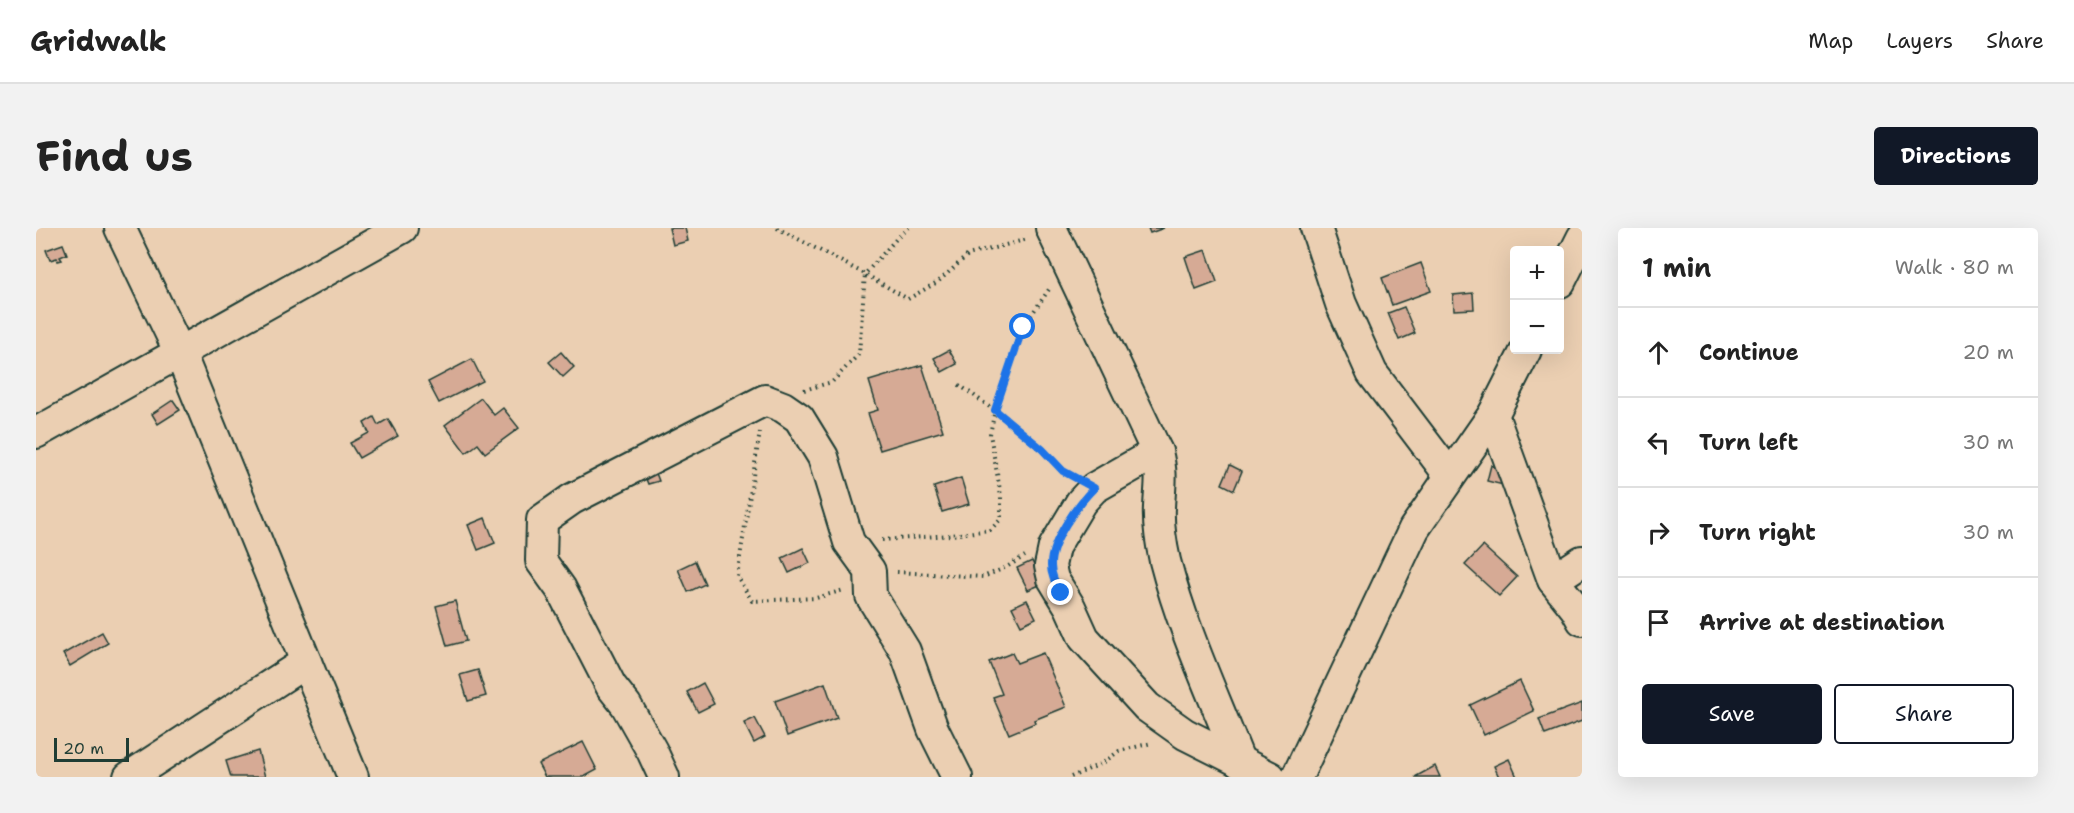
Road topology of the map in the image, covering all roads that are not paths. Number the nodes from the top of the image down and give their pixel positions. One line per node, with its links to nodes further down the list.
1 (120, 228): 7 (street)
2 (402, 228): 7 (street)
3 (1316, 228): 12 (street)
4 (1052, 230): 11 (street)
5 (1582, 238): 6 (street)
6 (1564, 274)
7 (180, 353): 10 (street); 16 (street)
8 (1524, 354): 9 (street)
9 (1493, 416): 12 (street); 14 (street)
10 (36, 433)
11 (1157, 452): 17 (street); 17 (street)
12 (1450, 476): 23 (street)
13 (1582, 561): 14 (street)
14 (1553, 580): 15 (street)
15 (1582, 620)
16 (306, 662): 18 (street); 19 (street)
17 (1240, 763): 22 (street)
18 (129, 777)
19 (353, 777)
20 (664, 777): 21 (street)
21 (957, 777)
22 (1270, 777)
23 (1297, 777)

